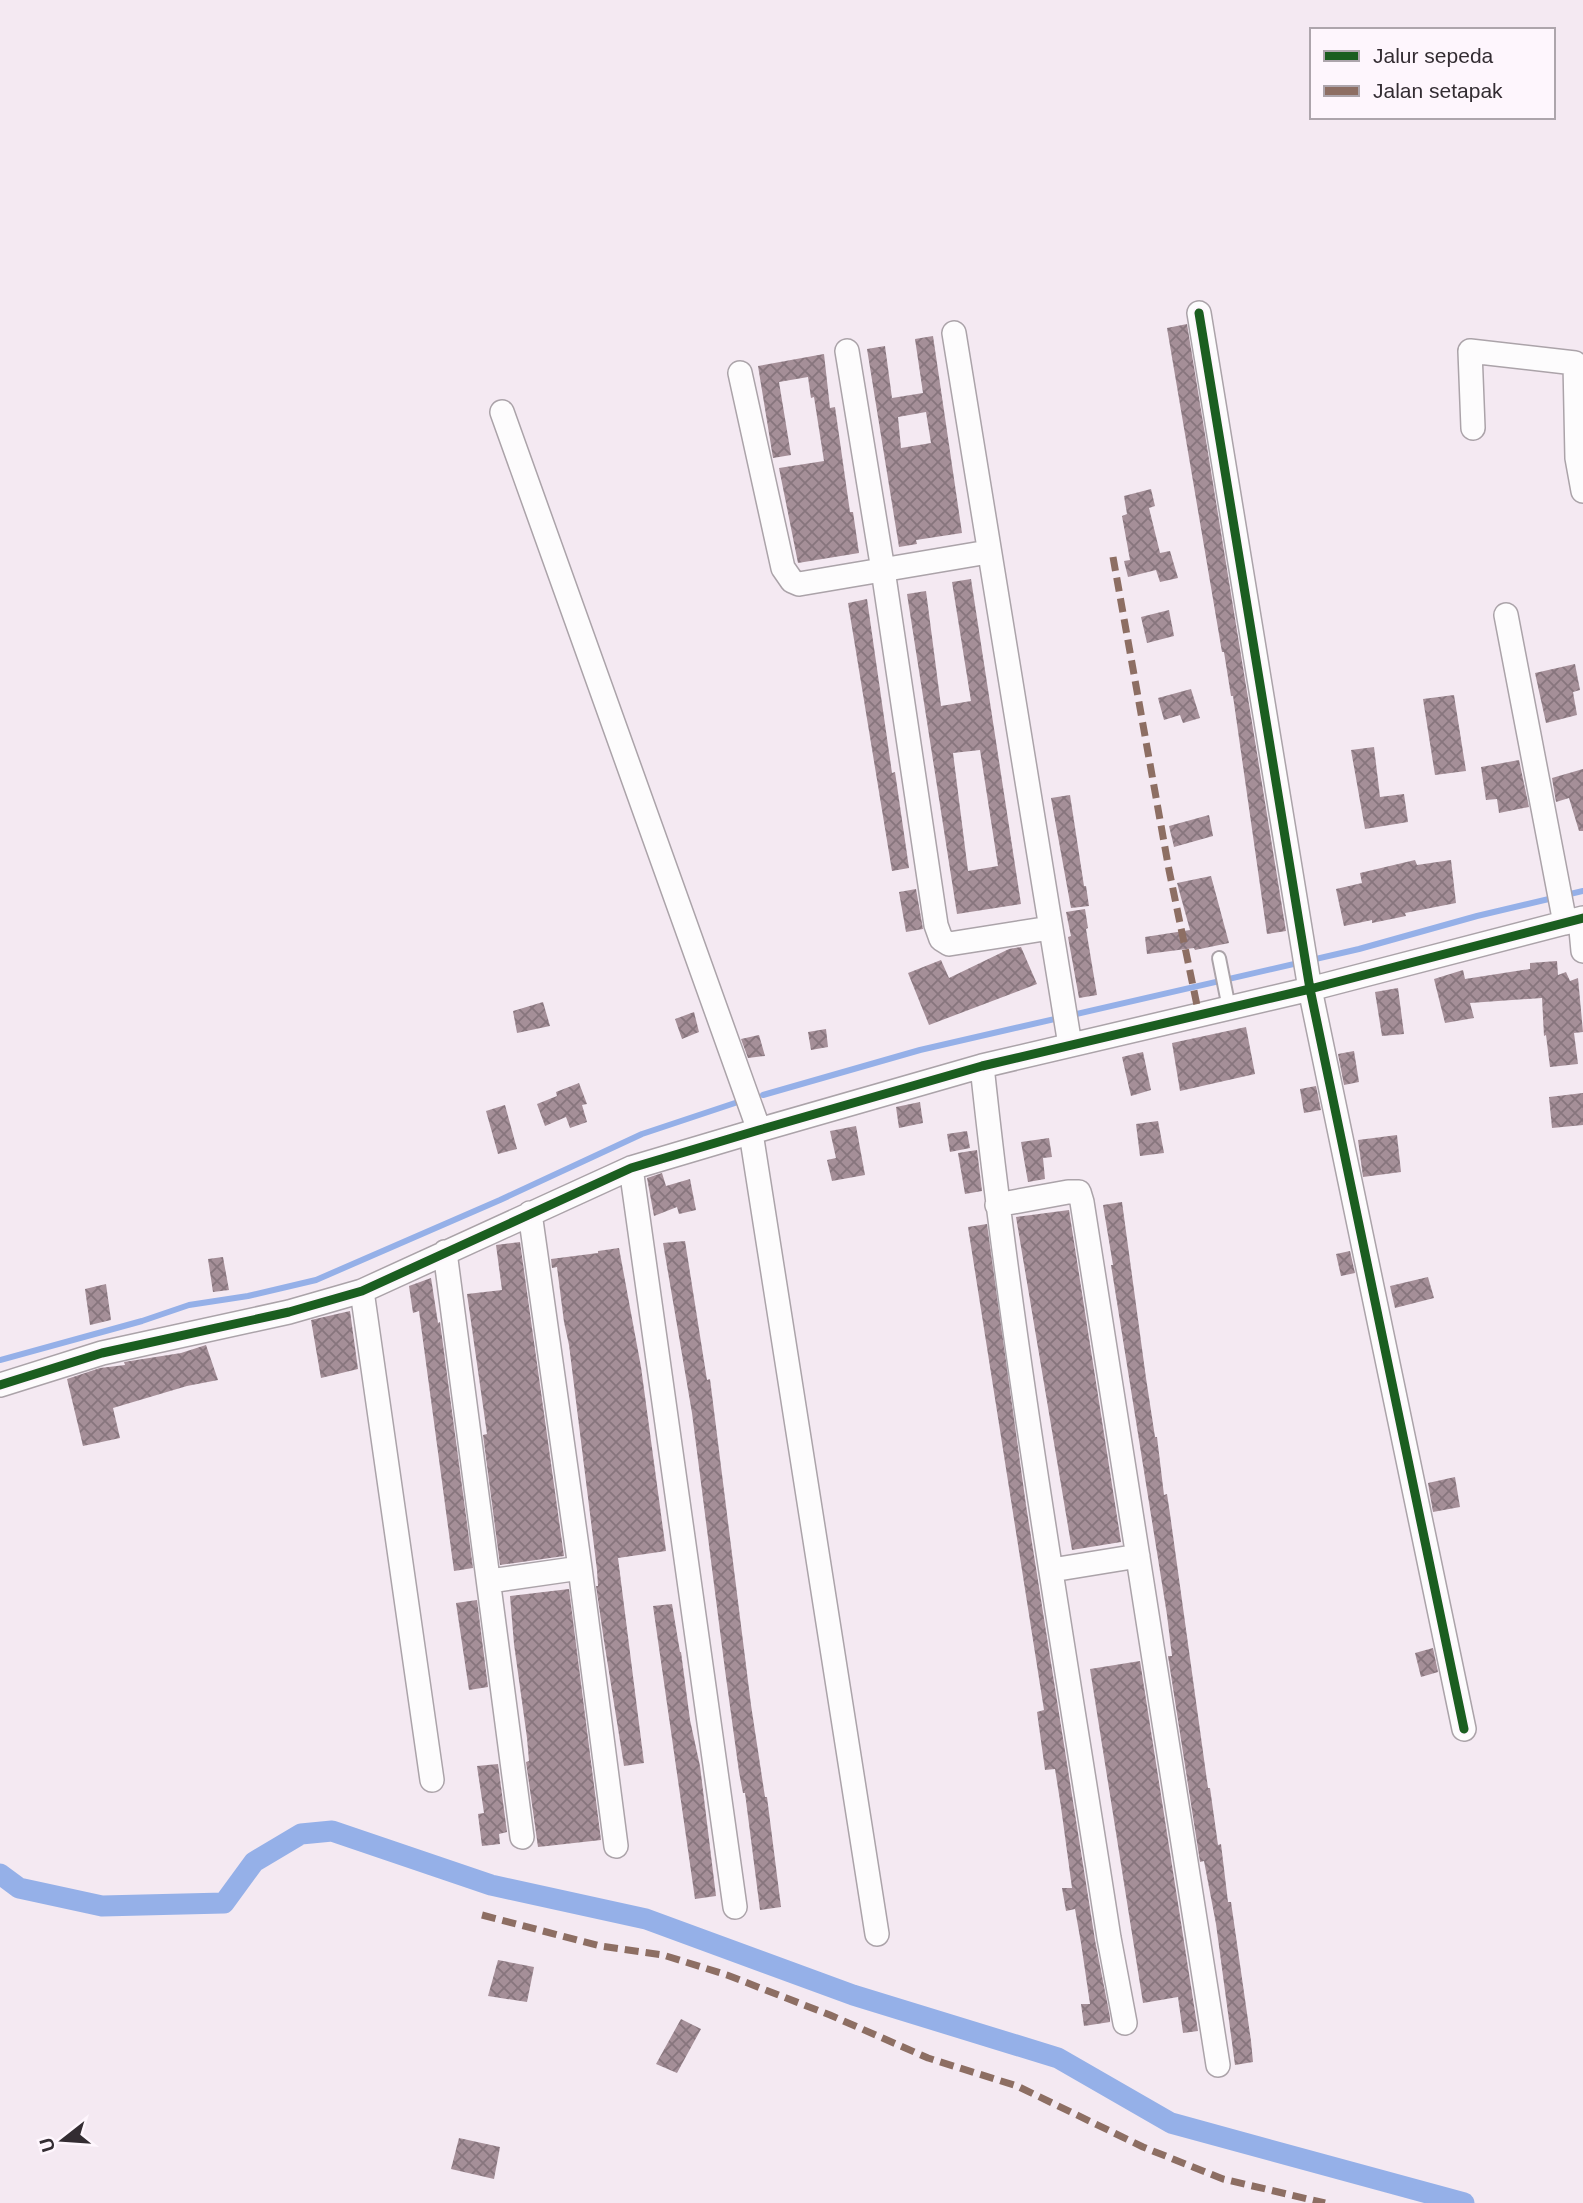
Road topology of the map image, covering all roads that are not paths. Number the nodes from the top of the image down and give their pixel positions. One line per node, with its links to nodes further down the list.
1 (1199, 313): 17 (street)
2 (954, 333): 10 (street)
3 (847, 352): 11 (street)
4 (1579, 364): 7 (street); 8 (street)
5 (740, 373): 11 (street)
6 (502, 412): 21 (street)
7 (1473, 428)
8 (1580, 458): 9 (street)
9 (1583, 491)
10 (988, 552): 11 (street); 14 (street)
11 (883, 570): 14 (street)
12 (1506, 615): 13 (street)
13 (1573, 918): 15 (street); 17 (street)
14 (1050, 928): 19 (street)
15 (1583, 951)
16 (1220, 963): 18 (lane)
17 (1310, 984): 18 (street); 32 (street)
18 (1227, 1001): 19 (street)
19 (1068, 1039): 20 (street)
20 (982, 1066): 21 (street); 23 (street)
21 (755, 1131): 22 (street); 37 (street)
22 (631, 1168): 24 (street); 36 (street)
23 (997, 1205): 28 (street); 30 (street)
24 (530, 1213): 25 (street); 29 (street)
25 (445, 1252): 26 (street); 31 (street)
26 (362, 1291): 27 (street); 33 (street)
27 (0, 1385)
28 (1138, 1556): 30 (street); 39 (street)
29 (580, 1568): 31 (street); 35 (street)
30 (1052, 1570): 38 (street)
31 (490, 1581): 34 (street)
32 (1464, 1729)
33 (432, 1780)
34 (523, 1837)
35 (616, 1846)
36 (734, 1907)
37 (877, 1934)
38 (1125, 2023)
39 (1218, 2065)

